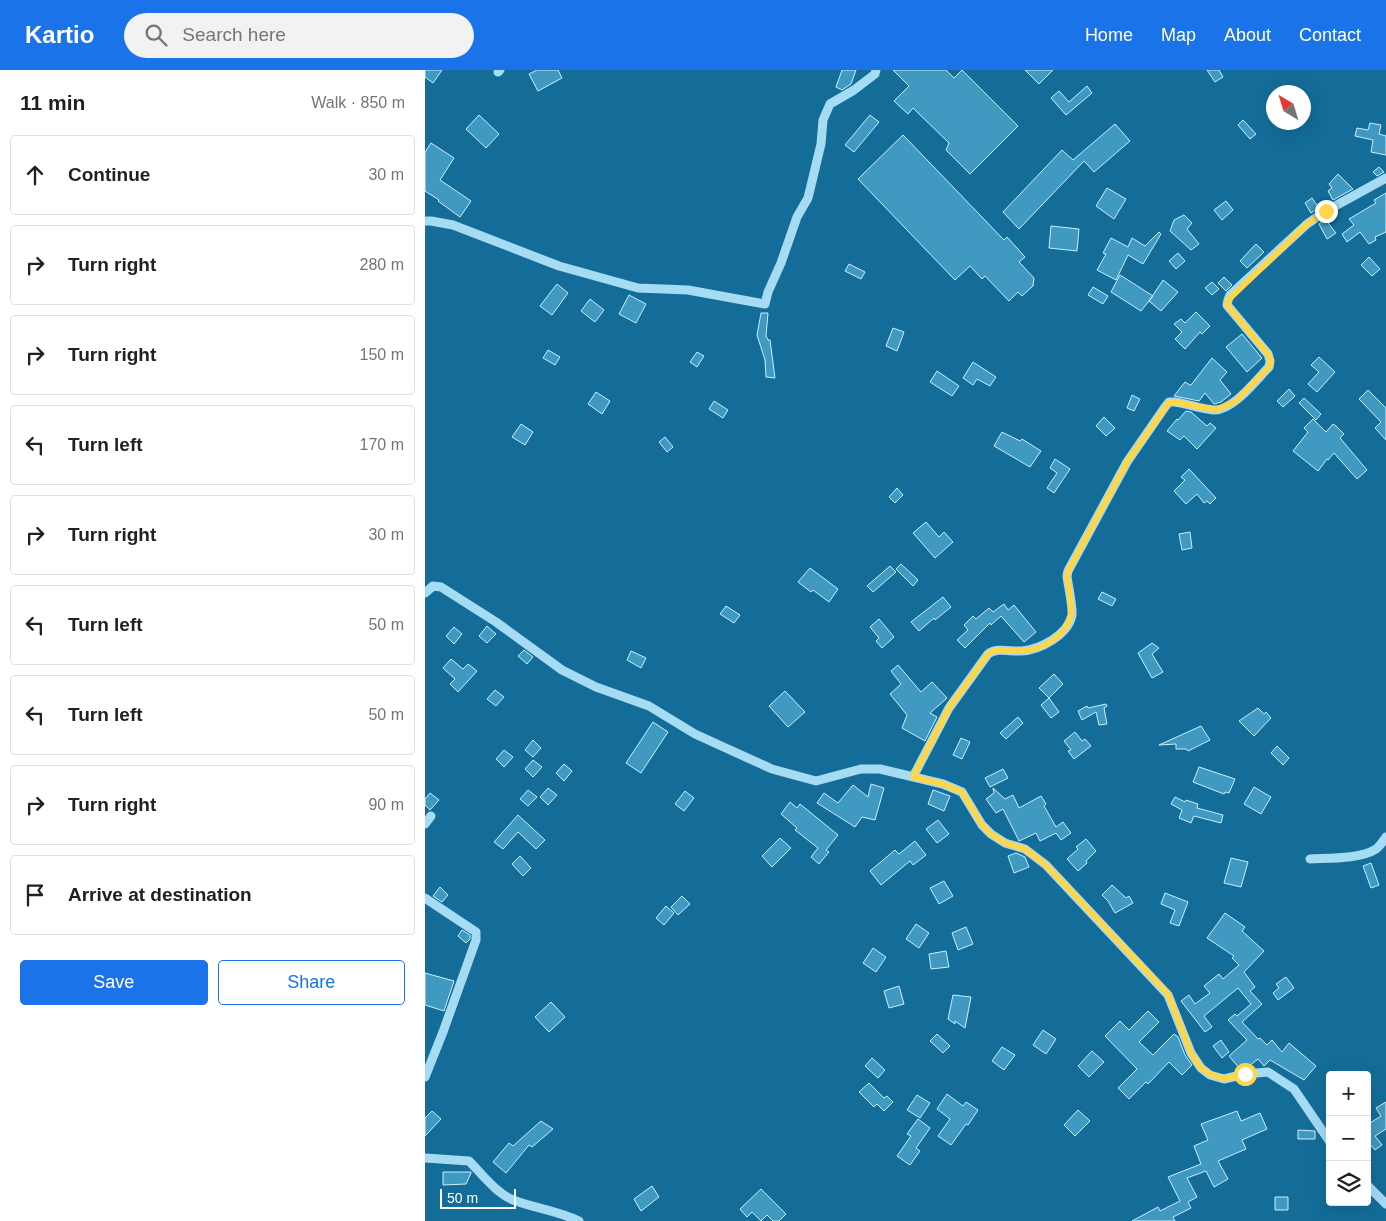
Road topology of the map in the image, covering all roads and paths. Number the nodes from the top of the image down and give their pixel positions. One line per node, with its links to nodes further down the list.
1 (876, 70): 3 (street)
2 (1386, 178): 5 (street)
3 (425, 222)
4 (425, 593): 5 (street)
5 (913, 777): 10 (street)
6 (1386, 837): 7 (street)
7 (1310, 858)
8 (425, 898): 9 (street)
9 (425, 1078)
10 (1326, 1136)
11 (425, 1158): 14 (street)
12 (1371, 1189): 13 (street)
13 (1386, 1204)
14 (579, 1221)

